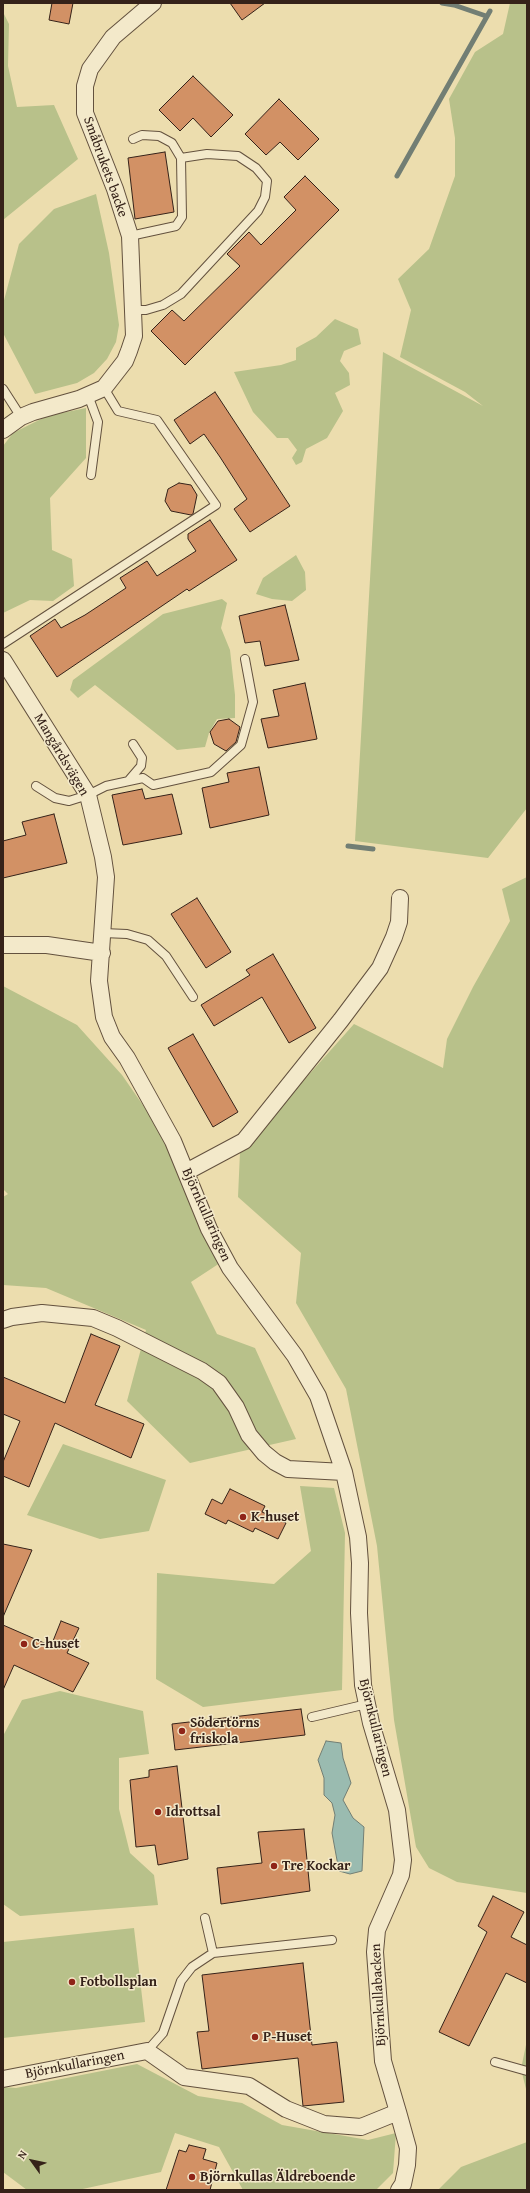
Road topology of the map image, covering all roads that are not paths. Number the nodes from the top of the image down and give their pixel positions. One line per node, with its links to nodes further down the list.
1 (153, 3): 4 (street, Småbrukets backe)
2 (133, 139): 3 (lane)
3 (181, 158): 4 (lane); 5 (lane)
4 (130, 236): 5 (street)
5 (134, 310): 6 (street)
6 (104, 388): 8 (street); 12 (lane)
7 (3, 389): 9 (lane)
8 (88, 395): 9 (street); 11 (lane)
9 (21, 417): 10 (street)
10 (3, 430)
11 (91, 475)
12 (3, 644)
13 (245, 659): 16 (lane)
14 (3, 660): 18 (street, Mangårdsvägen)
15 (133, 744): 16 (lane)
16 (129, 781): 18 (lane)
17 (36, 786): 18 (lane)
18 (88, 795): 20 (street, Mangårdsvägen)
19 (400, 898): 24 (street)
20 (103, 933): 22 (street, Mangårdsvägen); 23 (lane)
21 (3, 946): 22 (street)
22 (102, 954): 24 (street, Björnkullaringen)
23 (193, 997)
24 (186, 1172): 26 (street, Björnkullaringen)
25 (3, 1320): 26 (street)
26 (344, 1472): 27 (street, Björnkullaringen)
27 (367, 1704): 28 (lane); 30 (street, Björnkullaringen)
28 (312, 1717)
29 (206, 1918): 32 (lane)
30 (377, 1930): 37 (street, Björnkullabacken)
31 (332, 1940): 32 (lane)
32 (213, 1953): 33 (lane)
33 (147, 2051): 36 (street, Björnkullaringen); 37 (street)
34 (495, 2062): 35 (lane)
35 (527, 2071)
36 (3, 2079)
37 (398, 2112): 38 (street)
38 (399, 2190)

